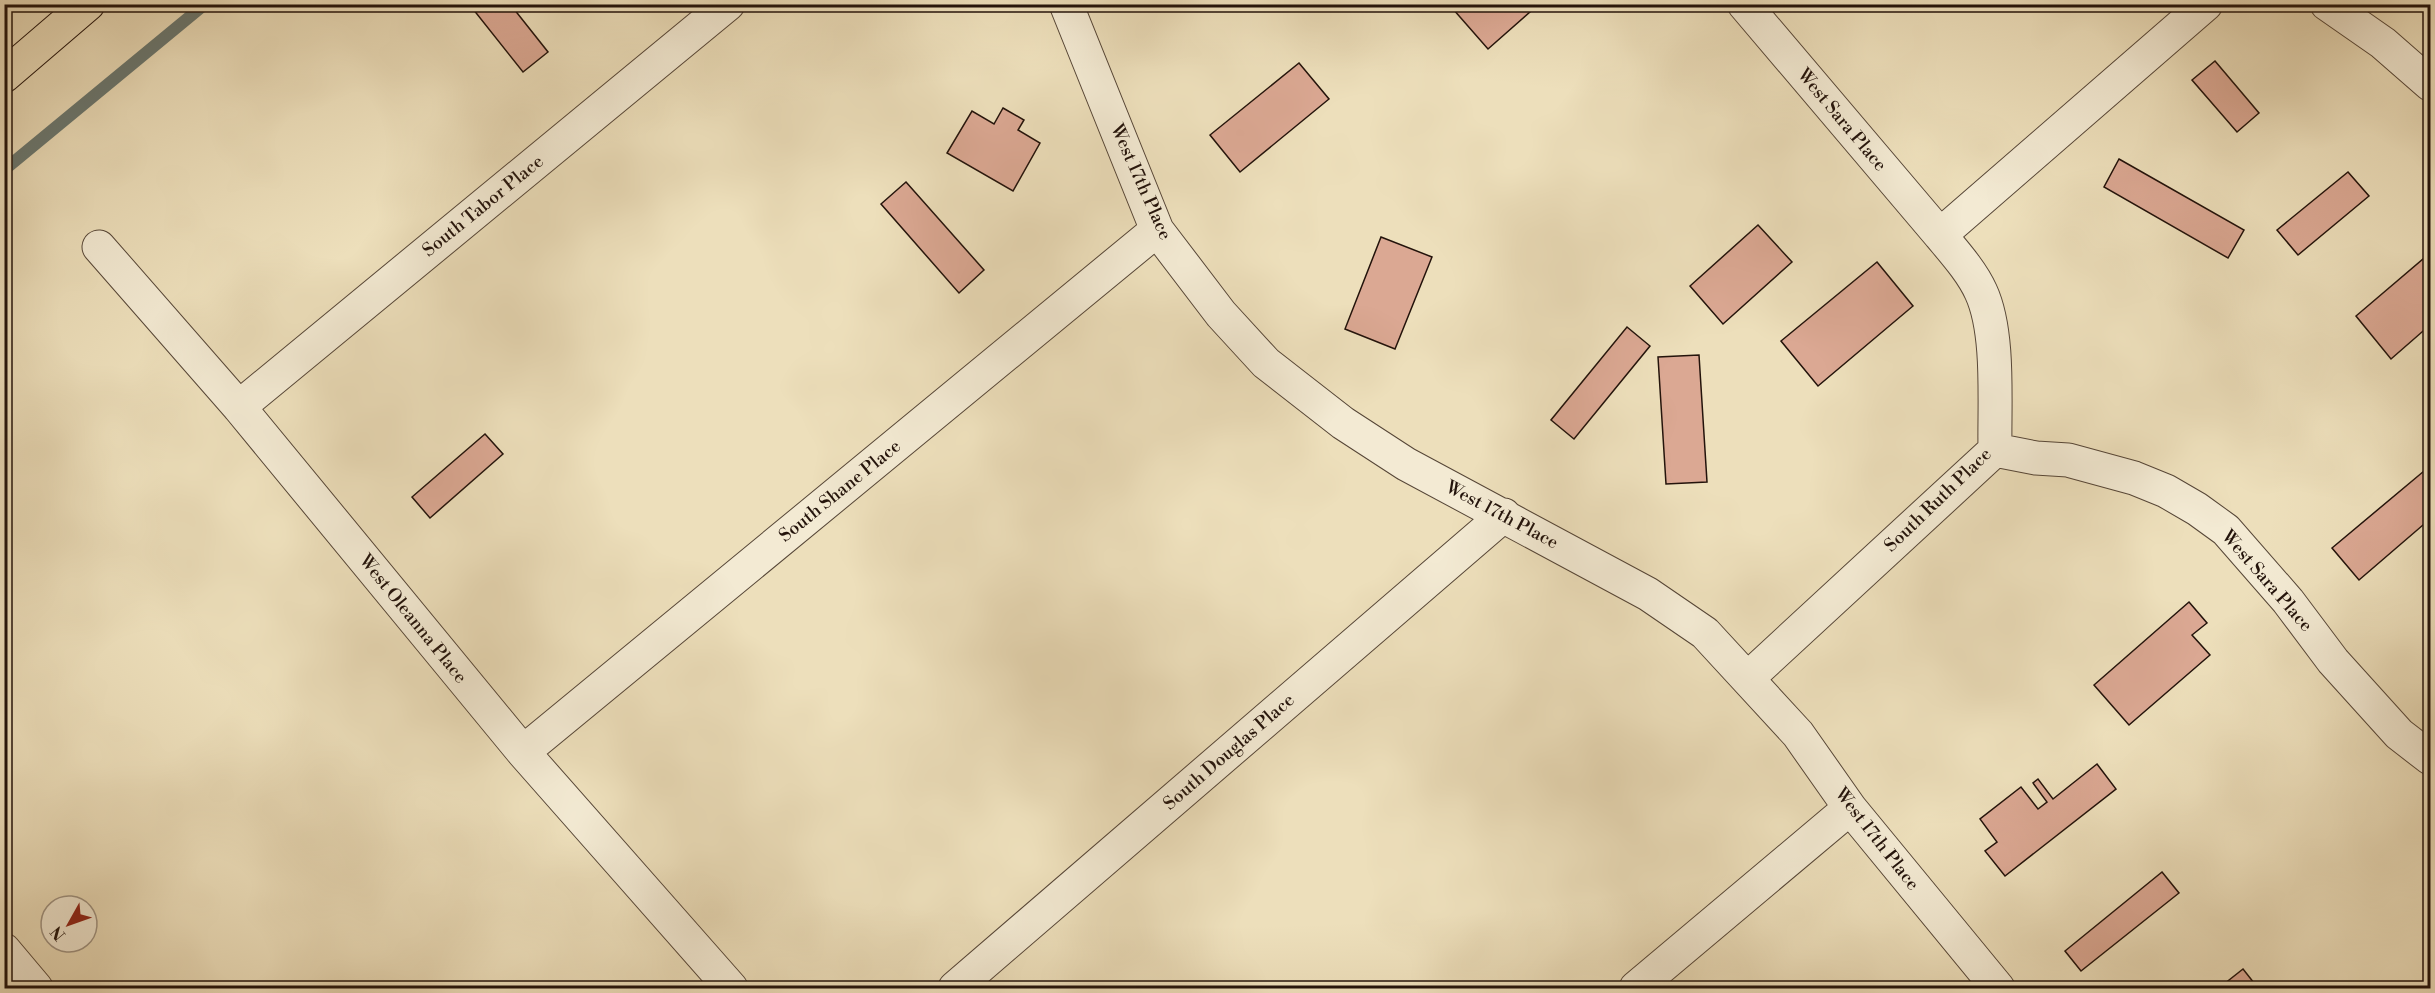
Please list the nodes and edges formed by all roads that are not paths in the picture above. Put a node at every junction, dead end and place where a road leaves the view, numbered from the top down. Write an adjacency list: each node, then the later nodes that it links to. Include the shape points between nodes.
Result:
1 (88, 4): 7 (highway)
2 (728, 4): 12 (street, South Tabor Place)
3 (1066, 4): 9 (street, West 17th Place)
4 (1743, 4): 10 (street, West Sara Place)
5 (2206, 4): 10 (street)
6 (2327, 4): 8 (street, via 2383,43)
7 (4, 76)
8 (2430, 84)
9 (1157, 230): 14 (street, West 17th Place, via 1221,314 1266,363 1343,423 1406,464); 16 (street, South Shane Place)
10 (1940, 235): 13 (street, South Ruth Place, via 1982,292 1994,367)
11 (99, 247): 12 (street, West Oleanna Place)
12 (239, 407): 16 (street, West Oleanna Place)
13 (1995, 450): 15 (street, South Ruth Place); 17 (street, West Sara Place, via 2068,460 2134,478 2197,508 2226,530 2288,600 2333,661 2399,734)
14 (1504, 515): 15 (street, West 17th Place, via 1648,594 1705,633); 22 (street, South Douglas Place)
15 (1748, 678): 18 (street, West 17th Place, via 1798,734)
16 (522, 752): 21 (street, West Oleanna Place)
17 (2430, 758)
18 (1850, 808): 23 (street); 24 (street, West 17th Place)
19 (4, 950): 20 (street)
20 (36, 988)
21 (731, 988)
22 (955, 988)
23 (1636, 988)
24 (1998, 988)

